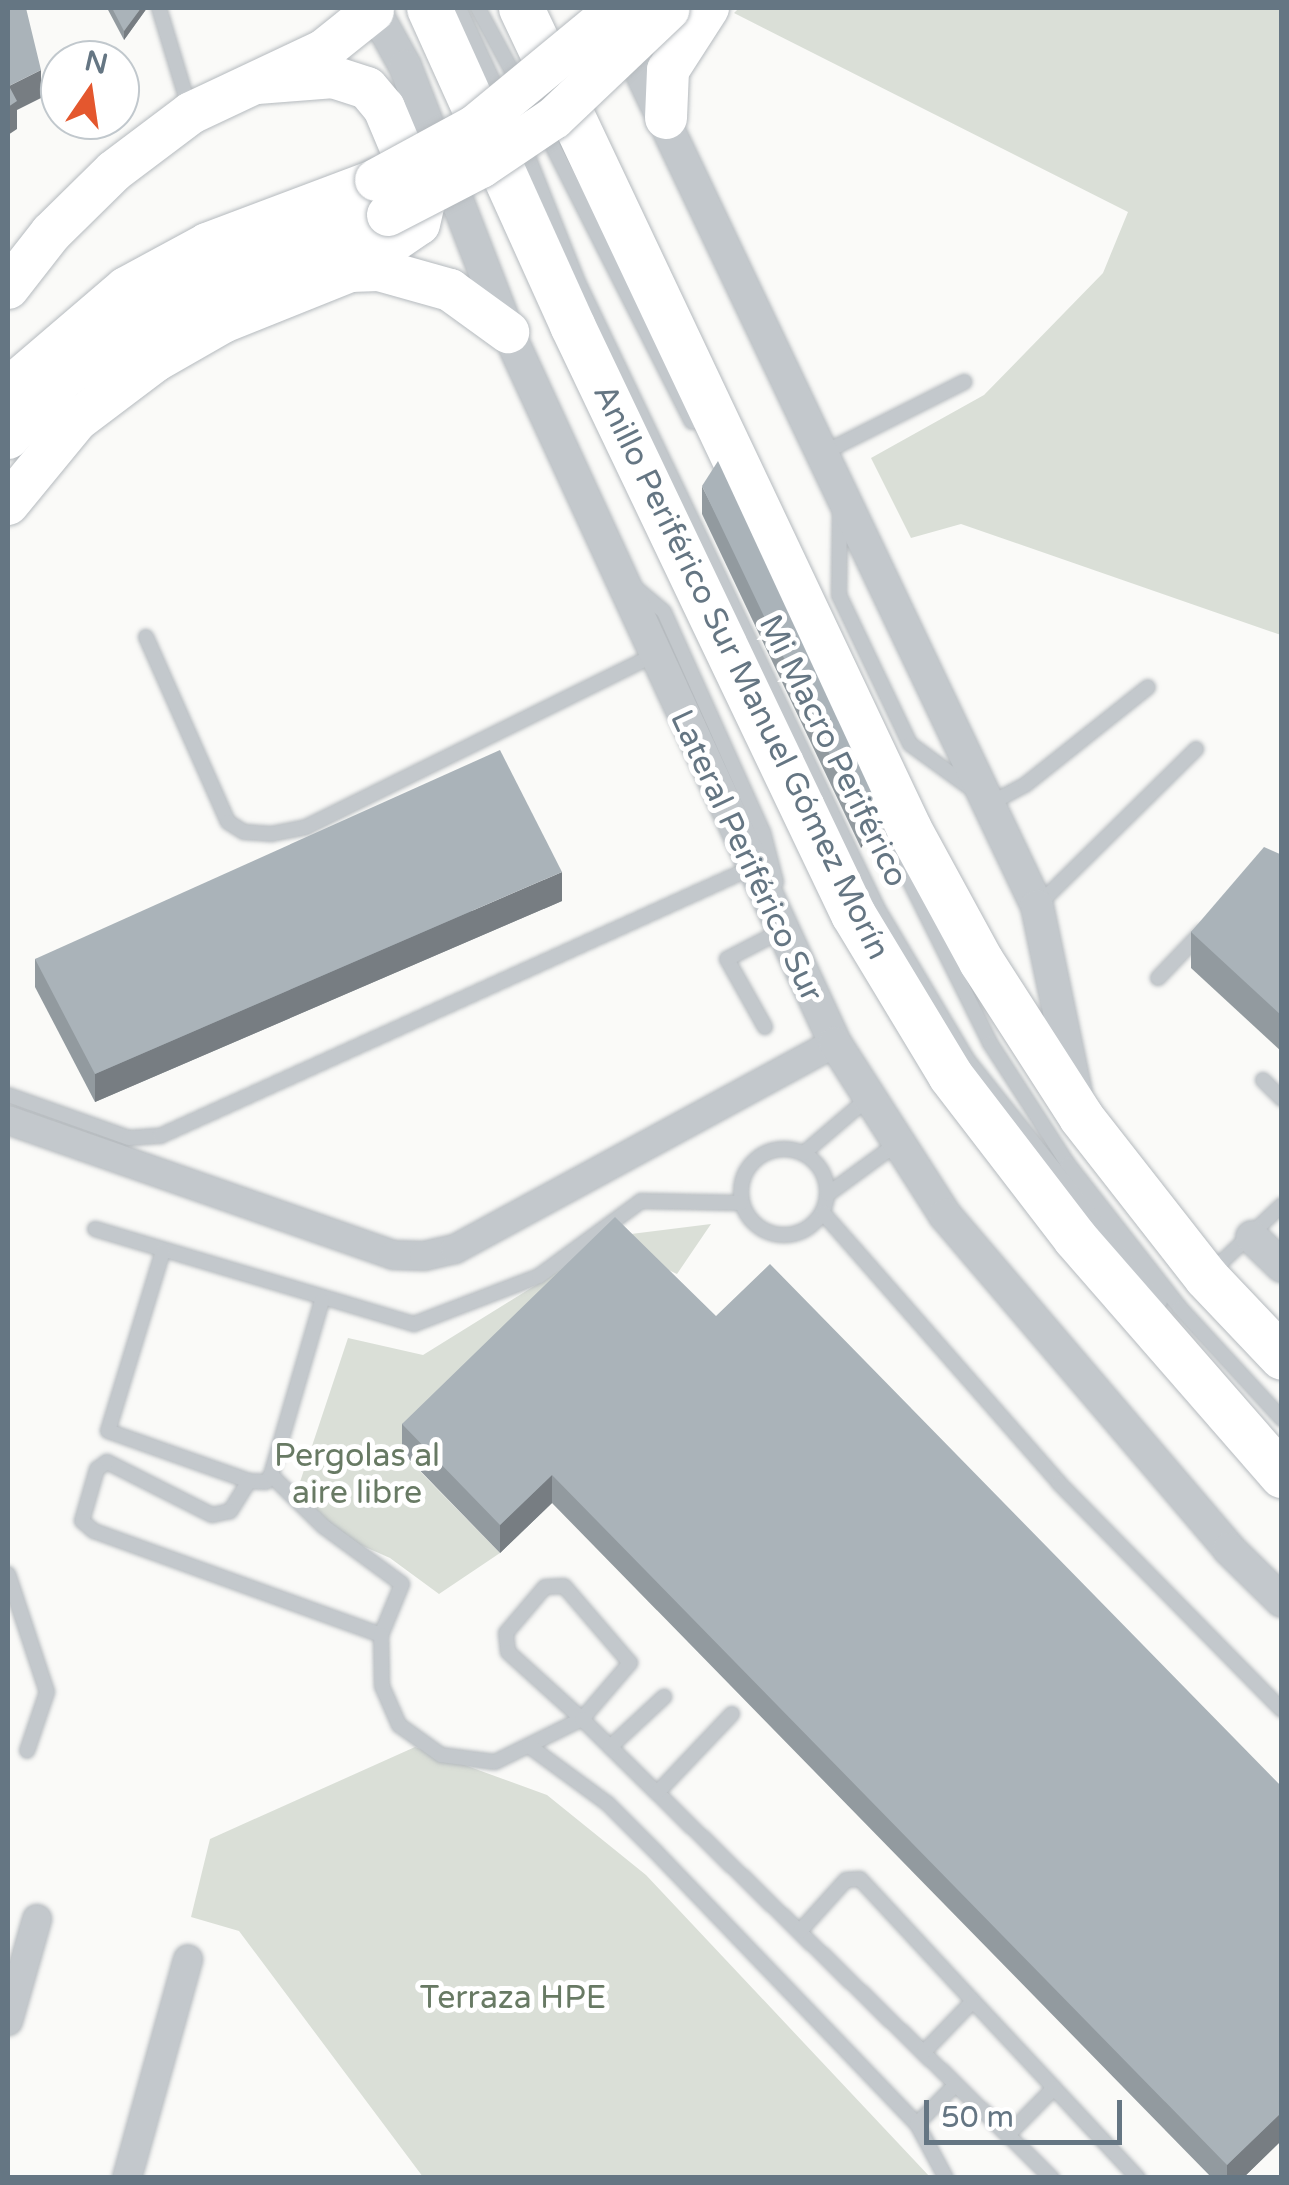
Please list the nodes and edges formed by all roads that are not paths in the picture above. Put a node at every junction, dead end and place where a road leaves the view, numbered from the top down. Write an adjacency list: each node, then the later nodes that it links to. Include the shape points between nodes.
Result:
1 (159, 8): 11 (lane)
2 (429, 8): 59 (highway, Anillo Periférico Sur Manuel Gómez Morín, via 853,914 950,1075 1074,1238)
3 (459, 8): 58 (lane, Mi Macro Periférico, via 544,190 577,280 878,909 967,1059 1169,1314)
4 (478, 8): 19 (lane)
5 (521, 8): 42 (highway, via 909,828 981,961)
6 (610, 8): 12 (street)
7 (618, 8): 13 (main road, bridge, via 540,79)
8 (682, 8): 12 (main road); 13 (main road, bridge, via 554,118 481,167)
9 (373, 9): 10 (main road, via 323,51); 16 (street, Lateral Periférico Sur, via 405,66)
10 (257, 83): 11 (main road); 14 (main road, via 349,79 384,108 424,203 407,238)
11 (191, 113): 15 (main road, via 114,171 51,233)
12 (666, 118): 21 (street)
13 (382, 197): 18 (main road, via 207,244 126,288); 20 (main road, via 140,323 61,380)
14 (350, 271): 16 (main road, via 379,270 450,290); 23 (main road, via 223,322 154,361 77,420)
15 (8, 288)
16 (508, 332): 24 (street, Lateral Periférico Sur)
17 (964, 382): 21 (lane)
18 (8, 390)
19 (696, 431)
20 (8, 438)
21 (825, 452): 22 (street)
22 (841, 485): 30 (street); 30 (lane, via 838,595 910,744)
23 (8, 504)
24 (614, 569): 26 (street, Lateral Periférico Sur); 34 (lane, via 664,612 763,832)
25 (146, 637): 26 (lane, via 228,822 244,832 271,834 306,826)
26 (652, 656): 31 (street, Lateral Periférico Sur)
27 (1148, 688): 30 (lane, via 1024,785)
28 (1196, 749): 32 (lane)
29 (862, 785): 57 (lane, Mi Macro Periférico, via 990,1043 1068,1164 1180,1308)
30 (991, 802): 32 (street)
31 (751, 868): 34 (street, Lateral Periférico Sur); 39 (lane, via 160,1136 129,1138)
32 (1037, 906): 42 (street)
33 (1213, 920): 35 (lane)
34 (788, 945): 36 (lane, via 726,959); 37 (street, Lateral Periférico Sur)
35 (1158, 978)
36 (765, 1027)
37 (835, 1043): 40 (street, Lateral Periférico Sur); 43 (street, via 455,1249 424,1256 393,1255)
38 (1263, 1080): 41 (lane)
39 (8, 1096)
40 (868, 1099): 44 (street, Lateral Periférico Sur); 45 (lane)
41 (1282, 1099)
42 (1081, 1118): 54 (highway)
43 (8, 1120)
44 (894, 1144): 46 (lane); 63 (street, Lateral Periférico Sur, via 996,1276 1229,1549)
45 (804, 1154): 46 (lane, via 822,1169); 47 (lane, via 783,1148 760,1155 741,1183)
46 (828, 1194): 49 (lane)
47 (742, 1203): 49 (lane, via 751,1221 779,1235 799,1233); 55 (lane, via 641,1201 539,1276 422,1322 394,1322)
48 (1282, 1205): 51 (lane)
49 (822, 1212): 66 (lane, via 1059,1483)
50 (95, 1229): 52 (lane)
51 (1252, 1236): 53 (street); 54 (lane)
52 (162, 1251): 55 (lane); 61 (lane, via 108,1430)
53 (1282, 1266)
54 (1206, 1277): 56 (highway)
55 (322, 1301): 60 (lane)
56 (1282, 1357)
57 (1282, 1419)
58 (1282, 1442)
59 (1282, 1475)
60 (271, 1476): 61 (lane); 64 (lane, via 324,1527 402,1584)
61 (249, 1481): 64 (lane, via 230,1512 212,1515 106,1462 97,1470 82,1520 94,1531)
62 (8, 1574): 71 (lane, via 47,1692)
63 (1282, 1601)
64 (381, 1635): 69 (lane, via 388,1706 418,1741 441,1755 480,1762)
65 (664, 1697): 70 (lane)
66 (1282, 1710)
67 (732, 1714): 72 (lane)
68 (582, 1719): 68 (lane, via 504,1644 554,1582 630,1660); 69 (lane); 70 (lane)
69 (529, 1746): 81 (lane, via 607,1803)
70 (610, 1747): 72 (lane)
71 (27, 1750)
72 (657, 1793): 74 (lane)
73 (37, 1919): 77 (street)
74 (800, 1931): 76 (lane, via 846,1880 860,1879); 78 (lane)
75 (188, 1960): 83 (street)
76 (973, 2001): 78 (lane); 80 (lane)
77 (8, 2021)
78 (924, 2052): 79 (lane)
79 (955, 2085): 81 (lane); 82 (lane)
80 (1054, 2088): 82 (lane); 86 (lane)
81 (917, 2124): 84 (lane)
82 (1008, 2136): 85 (lane)
83 (127, 2178)
84 (946, 2178)
85 (1052, 2178)
86 (1138, 2178)

